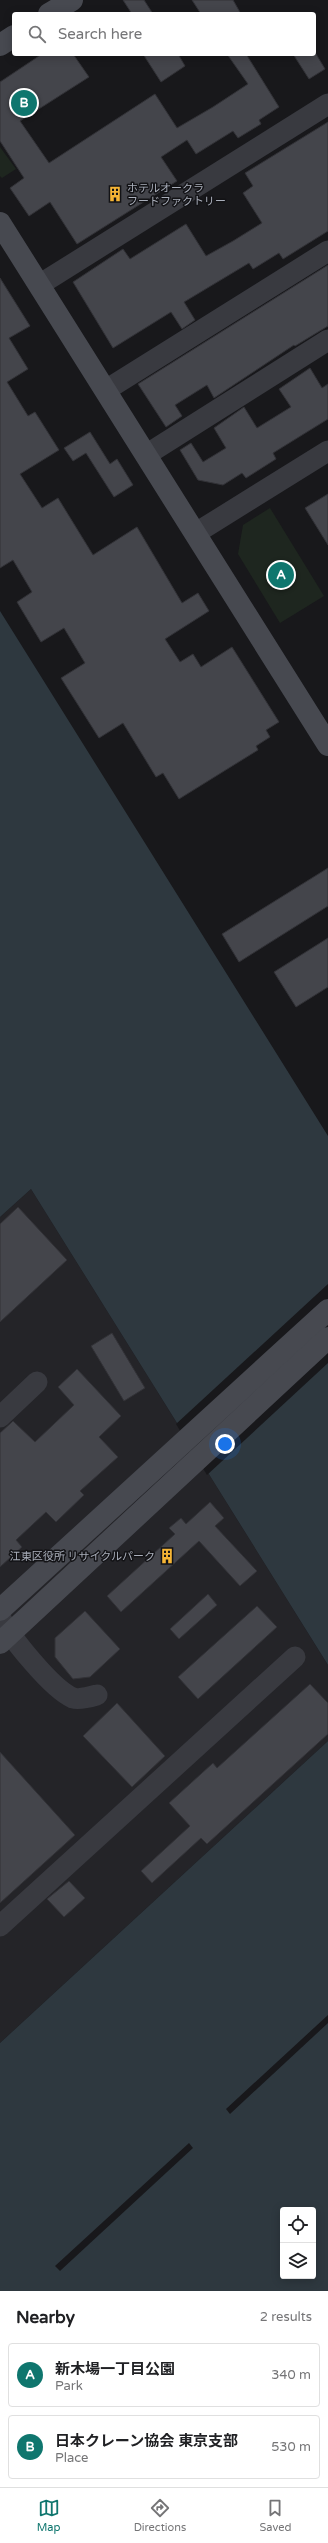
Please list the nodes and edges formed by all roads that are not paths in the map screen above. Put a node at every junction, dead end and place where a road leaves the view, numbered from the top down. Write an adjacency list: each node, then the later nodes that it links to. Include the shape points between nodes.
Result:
1 (72, 0): 2 (street)
2 (53, 12)
3 (12, 37): 4 (street)
4 (0, 45)
5 (328, 104): 8 (street)
6 (0, 223): 8 (street)
7 (328, 251): 10 (street)
8 (39, 285): 10 (street)
9 (328, 340): 12 (street)
10 (106, 390): 12 (street)
11 (328, 451): 13 (street)
12 (146, 455): 13 (street)
13 (196, 533): 14 (street)
14 (328, 745)
15 (328, 1310): 19 (street)
16 (328, 1338): 19 (street)
17 (37, 1382): 18 (street)
18 (0, 1417)
19 (133, 1503): 20 (street); 21 (street)
20 (0, 1610)
21 (3, 1632): 23 (street, via 59,1689 74,1698)
22 (295, 1657): 24 (street)
23 (97, 1695)
24 (0, 1926)

